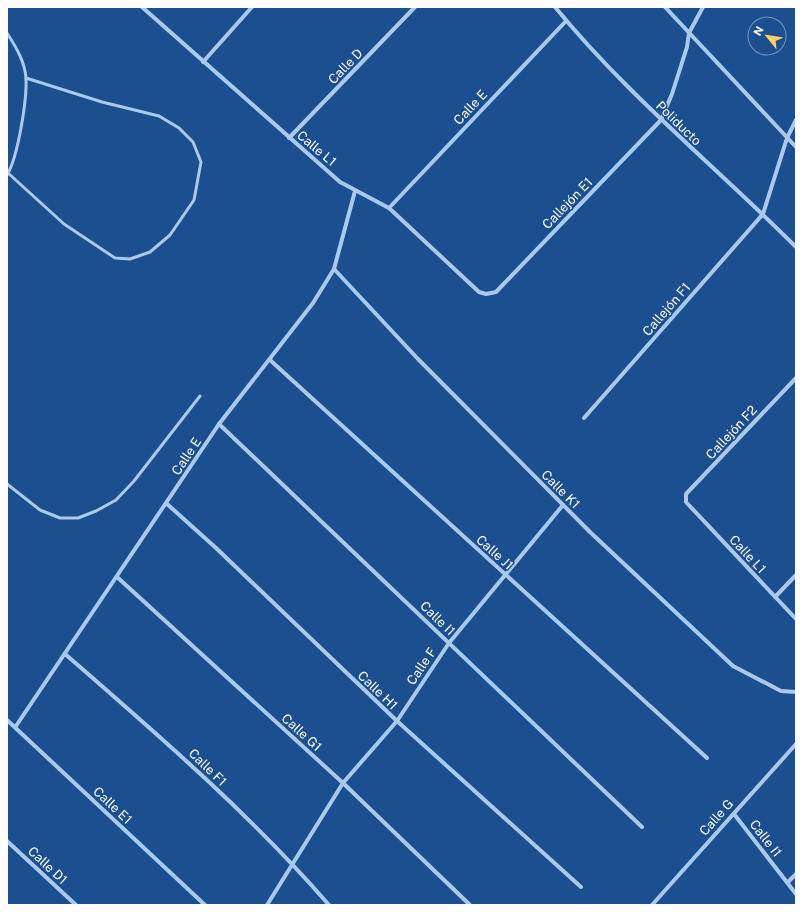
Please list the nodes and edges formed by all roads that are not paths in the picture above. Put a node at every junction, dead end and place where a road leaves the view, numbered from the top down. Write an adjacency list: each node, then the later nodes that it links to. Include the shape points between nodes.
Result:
1 (142, 7): 10 (street, Calle L1)
2 (252, 7): 10 (street)
3 (415, 7): 14 (street, Calle D)
4 (555, 7): 7 (street, Poliducto)
5 (665, 7): 9 (street)
6 (703, 7): 9 (street)
7 (566, 20): 12 (street, Poliducto); 19 (street, Calle E)
8 (7, 33): 11 (lane, via 19,52)
9 (689, 33): 12 (street, via 687,48); 15 (street)
10 (203, 62): 14 (street, Calle L1)
11 (26, 78): 17 (lane, via 19,140); 17 (lane, via 102,102 159,116 179,128 193,142 201,162 194,200 170,235 150,252 130,258 115,258 64,224)
12 (661, 120): 20 (street, Poliducto); 23 (street, Callejón E1, via 496,292)
13 (796, 120): 15 (street)
14 (289, 138): 18 (street, Calle L1, via 340,182)
15 (787, 138): 16 (street); 20 (street)
16 (796, 147)
17 (8, 174)
18 (355, 191): 19 (street, Calle L1); 22 (street, Calle E)
19 (389, 208): 23 (street, Calle L1, via 479,292)
20 (763, 214): 21 (street, Poliducto); 27 (street, Callejón F1)
21 (796, 247)
22 (334, 269): 24 (street, Calle E, via 313,303); 32 (street, Calle K1, via 418,359)
23 (486, 294)
24 (270, 360): 28 (street, Calle E); 33 (street, Calle J1)
25 (796, 378): 30 (street, Callejón F2, via 686,494)
26 (200, 396): 29 (lane, via 134,481 116,500 96,511 78,518 60,518 40,510)
27 (584, 418)
28 (219, 424): 31 (street, Calle E); 38 (street, Calle I1)
29 (7, 484)
30 (686, 502): 36 (street, Calle L1)
31 (166, 503): 35 (street, Calle E); 42 (street, Calle H1)
32 (563, 505): 33 (street, Calle F); 40 (street, Calle K1, via 732,666 780,691)
33 (505, 574): 38 (street, Calle F); 45 (street, Calle J1)
34 (796, 575): 36 (street)
35 (117, 577): 39 (street, Calle E); 46 (street, Calle G1)
36 (775, 597): 37 (street, Calle L1)
37 (796, 619)
38 (449, 642): 42 (street, Calle F); 48 (street, Calle I1)
39 (64, 654): 43 (street, Calle E); 50 (street, Calle F1, via 183,757)
40 (796, 692)
41 (7, 720): 43 (street, Calle E1)
42 (397, 721): 46 (street, Calle F); 53 (street, Calle H1)
43 (16, 726): 56 (street, Calle E1)
44 (796, 744): 47 (street, Calle G)
45 (707, 758)
46 (343, 783): 50 (street, Calle F); 59 (street, Calle G1)
47 (734, 814): 52 (street, Calle I1); 60 (street, Calle G)
48 (642, 828)
49 (7, 841): 55 (street, Calle D1)
50 (293, 863): 57 (street, Calle F); 58 (street, Calle F1)
51 (796, 874): 52 (street)
52 (788, 882): 54 (street, Calle I1)
53 (581, 887)
54 (796, 894)
55 (76, 905)
56 (205, 905)
57 (267, 905)
58 (329, 905)
59 (470, 905)
60 (652, 905)

